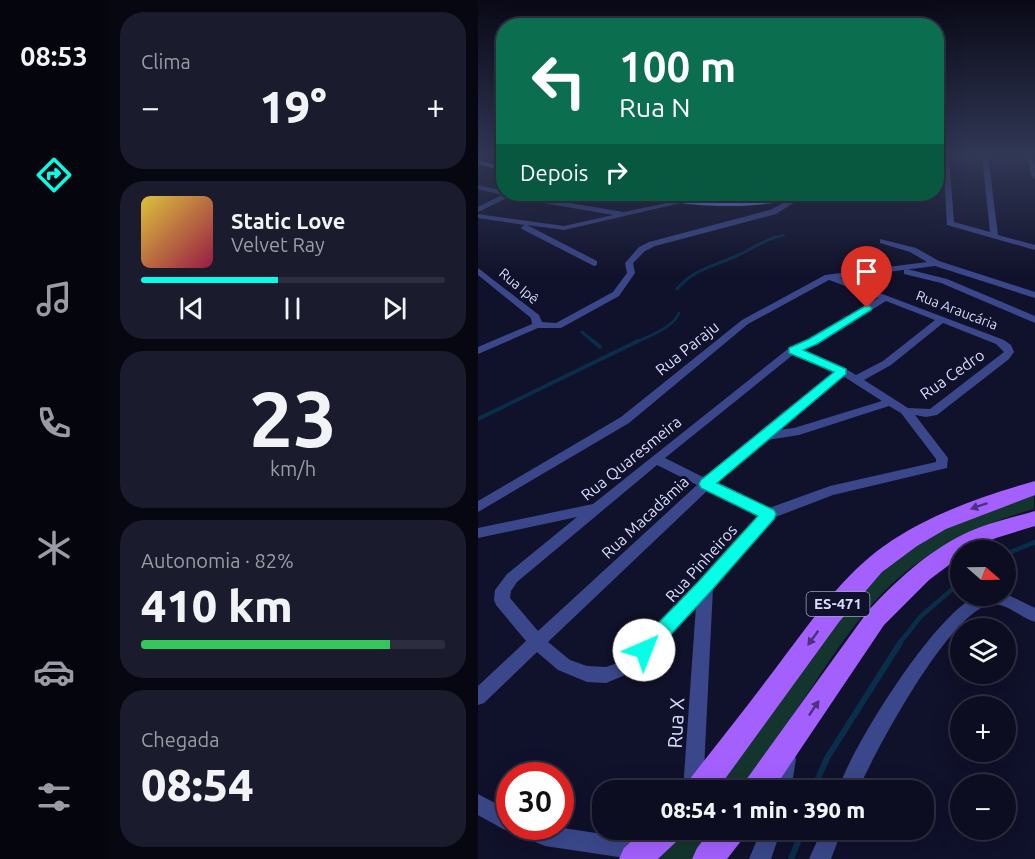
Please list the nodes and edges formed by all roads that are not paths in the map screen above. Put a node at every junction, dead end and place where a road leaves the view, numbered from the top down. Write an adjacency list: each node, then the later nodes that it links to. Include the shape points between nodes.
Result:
1 (948, 196): 14 (street, via 950,223)
2 (990, 196): 14 (street)
3 (496, 199): 9 (street)
4 (550, 201): 10 (street)
5 (686, 201): 10 (street)
6 (708, 201): 7 (street)
7 (765, 201)
8 (791, 201): 27 (street, via 773,212 652,244 629,263 631,273 616,294 559,326)
9 (478, 210)
10 (625, 215): 13 (street)
11 (478, 216): 12 (street)
12 (511, 220): 13 (street); 16 (street)
13 (574, 227): 16 (street)
14 (994, 235): 17 (street)
15 (883, 241): 19 (street, via 913,250)
16 (553, 242): 18 (street)
17 (1034, 248)
18 (594, 263)
19 (936, 263): 20 (street, Rua Paraju); 23 (street)
20 (879, 269): 22 (street, Rua Paraju); 26 (street, via 936,278)
21 (478, 272): 27 (street, Rua Ipê, via 536,317)
22 (828, 277): 24 (street, Rua Araucária); 39 (street, Rua Paraju, via 745,322 625,420)
23 (1034, 295): 26 (street, via 1030,306)
24 (885, 297): 25 (street, Rua Araucária); 29 (street, Rua Quaresmeira, via 813,342)
25 (942, 319): 28 (street, Rua Araucária); 32 (street, via 887,363)
26 (1033, 320)
27 (537, 325): 30 (street)
28 (1007, 347): 34 (street, Rua Cedro, via 1005,357 933,412)
29 (793, 350): 31 (street); 36 (street, Rua Quaresmeira)
30 (478, 351)
31 (842, 371): 32 (street); 35 (street, Rua Macadâmia)
32 (857, 379): 33 (street)
33 (891, 402): 34 (street); 35 (street, via 795,432)
34 (906, 411): 41 (street, Rua Pinheiros, via 942,458 938,467 830,491)
35 (763, 437): 37 (street, Rua Macadâmia)
36 (656, 459): 37 (street); 40 (street, Rua Quaresmeira)
37 (706, 484): 41 (street); 46 (street, Rua Macadâmia)
38 (1034, 488): 50 (main road, ES-471, one-way to 50, via 973,507 929,529 907,541 866,574 836,606)
39 (478, 507)
40 (596, 508): 43 (street); 46 (street, Rua Quaresmeira, via 512,578 504,590 502,600)
41 (768, 514): 44 (street, Rua Pinheiros)
42 (1034, 518): 48 (main road, ES-471, one-way to 42, via 876,618 895,597 949,552 973,539)
43 (478, 533)
44 (705, 586): 46 (street, Rua Pinheiros, via 629,666 606,675 588,674 564,665); 49 (street, Rua X)
45 (1034, 615): 53 (street, via 996,598 983,600 960,614 911,676)
46 (537, 642): 47 (street, Rua Macadâmia)
47 (478, 697)
48 (789, 744): 51 (main road, ES-471); 52 (street)
49 (694, 780)
50 (706, 780)
51 (764, 780)
52 (783, 780)
53 (854, 780)
54 (478, 804): 55 (street)
55 (496, 814)
56 (565, 840): 61 (street)
57 (655, 840): 61 (main road)
58 (723, 840): 62 (main road)
59 (767, 840): 63 (street)
60 (828, 840): 64 (street)
61 (639, 855)
62 (709, 859)
63 (760, 859)
64 (820, 859)

